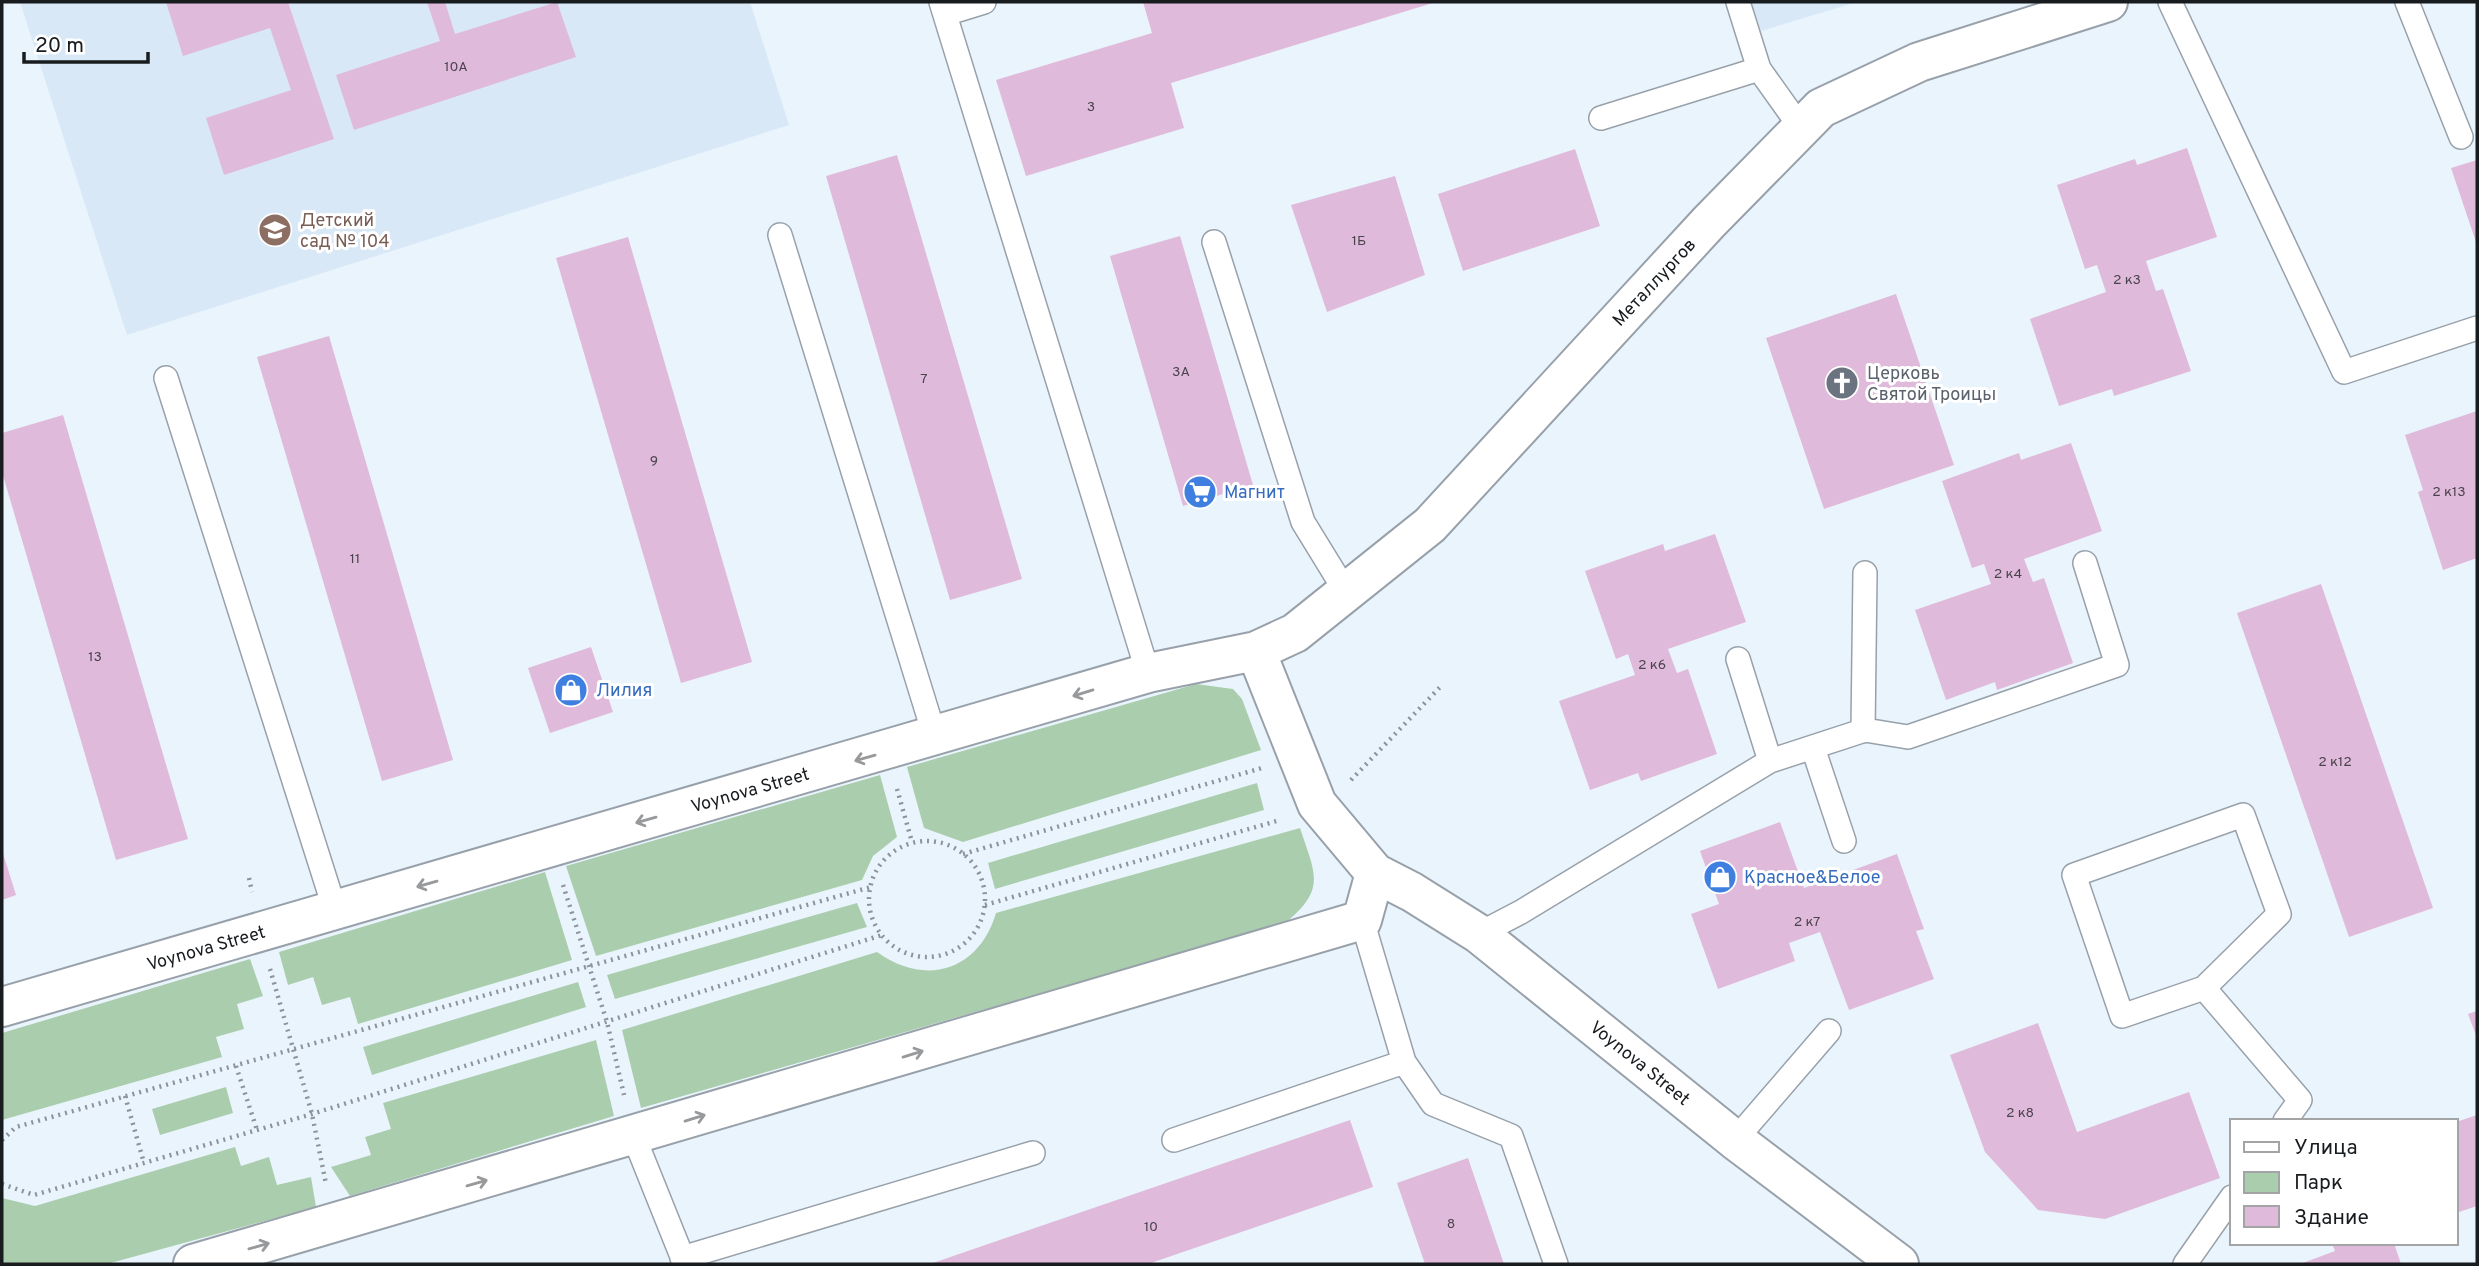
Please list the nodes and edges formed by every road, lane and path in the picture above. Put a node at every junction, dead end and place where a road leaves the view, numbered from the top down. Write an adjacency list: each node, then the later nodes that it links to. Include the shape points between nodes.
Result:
1 (984, 2): 6 (lane)
2 (1738, 2): 7 (lane)
3 (2108, 2): 9 (street, Металлургов, via 1919,62 1821,108)
4 (2170, 2): 13 (lane, via 2344,372)
5 (2407, 2): 10 (lane)
6 (943, 8): 20 (lane)
7 (1759, 69): 8 (lane); 9 (lane)
8 (1601, 118)
9 (1801, 128): 17 (street, Металлургов, via 1430,525)
10 (2461, 137)
11 (780, 235): 23 (lane)
12 (1214, 242): 17 (lane, via 1303,522)
13 (2477, 328)
14 (166, 378): 37 (lane)
15 (2085, 563): 22 (lane, via 2117,665 1908,737)
16 (1865, 573): 22 (lane)
17 (1346, 592): 18 (street, Металлургов, via 1295,633)
18 (1256, 651): 20 (street, Voynova Street); 28 (street, Voynova Street)
19 (1738, 659): 26 (lane)
20 (1148, 673): 23 (street, Voynova Street, one-way to 23)
21 (1443, 684): 28 (path, via 1357,776)
22 (1863, 731): 24 (lane)
23 (935, 737): 25 (street, Voynova Street)
24 (1813, 748): 26 (lane); 29 (lane)
25 (887, 751): 30 (path); 31 (street, Voynova Street, one-way to 31)
26 (1770, 761): 40 (lane)
27 (1267, 767): 32 (path)
28 (1317, 804): 33 (street, Voynova Street); 36 (path, via 1287,819)
29 (1844, 841)
30 (912, 842): 32 (path, via 946,844); 35 (path, via 877,868)
31 (552, 848): 37 (street, Voynova Street, one-way to 37); 42 (path)
32 (963, 854): 36 (path, via 980,877)
33 (1375, 873): 38 (street); 40 (street, Voynova Street)
34 (249, 878): 39 (path)
35 (870, 887): 41 (path, via 873,921); 42 (path)
36 (985, 905): 41 (path, via 980,924 953,951 914,956)
37 (335, 910): 39 (street, Voynova Street)
38 (1362, 920): 48 (lane); 54 (street, one-way to 38)
39 (259, 932): 44 (street, Voynova Street); 47 (path)
40 (1479, 934): 57 (street, Voynova Street)
41 (882, 935): 45 (path)
42 (589, 966): 45 (path); 47 (path)
43 (2204, 988): 43 (lane, via 2279,914 2243,815 2074,875 2122,1016); 52 (lane, via 2300,1100)
44 (2, 1007)
45 (607, 1022): 51 (path); 54 (path)
46 (1829, 1031): 57 (lane)
47 (293, 1051): 49 (path); 51 (path)
48 (1404, 1062): 56 (lane); 65 (lane, via 1433,1104 1510,1136)
49 (236, 1066): 50 (path); 53 (path)
50 (125, 1096): 55 (path, via 16,1127); 59 (path)
51 (312, 1114): 53 (path); 62 (path)
52 (2287, 1119)
53 (257, 1130): 59 (path)
54 (634, 1137): 62 (street, one-way to 54); 63 (lane)
55 (2, 1140)
56 (1174, 1140)
57 (1735, 1140): 66 (street, Voynova Street)
58 (1033, 1153): 63 (lane)
59 (144, 1163): 60 (path, via 34,1195)
60 (2, 1184)
61 (2230, 1200): 67 (lane)
62 (335, 1224): 64 (street, one-way to 62)
63 (683, 1261)
64 (193, 1264)
65 (1556, 1264)
66 (1899, 1264)
67 (2185, 1264)

